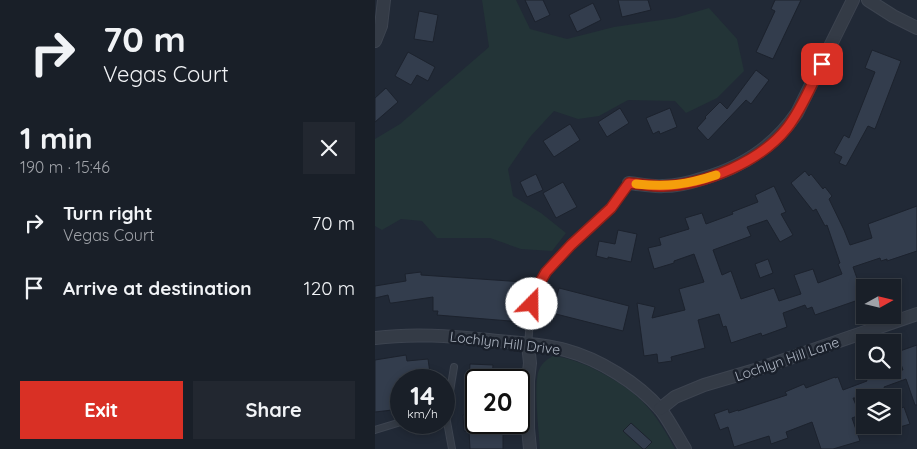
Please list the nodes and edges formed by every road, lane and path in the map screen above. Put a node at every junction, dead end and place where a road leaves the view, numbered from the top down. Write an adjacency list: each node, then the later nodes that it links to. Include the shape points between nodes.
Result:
1 (384, 0): 5 (street, via 381,26)
2 (853, 0): 6 (street, via 797,113 776,140 744,163 684,184)
3 (868, 0): 4 (street)
4 (917, 28)
5 (375, 41)
6 (629, 183): 9 (lane, via 611,208 546,272 532,304)
7 (917, 314): 10 (street, Lochlyn Hill Lane, via 704,385 675,397)
8 (375, 338): 9 (street, Lochlyn Hill Drive, via 425,335)
9 (528, 344): 10 (street, Lochlyn Hill Drive, via 564,350 599,364 631,383); 15 (street)
10 (660, 409): 16 (street, Lochlyn Hill Drive)
11 (390, 425): 12 (lane)
12 (375, 430)
13 (449, 434): 14 (lane)
14 (452, 449)
15 (530, 449)
16 (685, 449)

